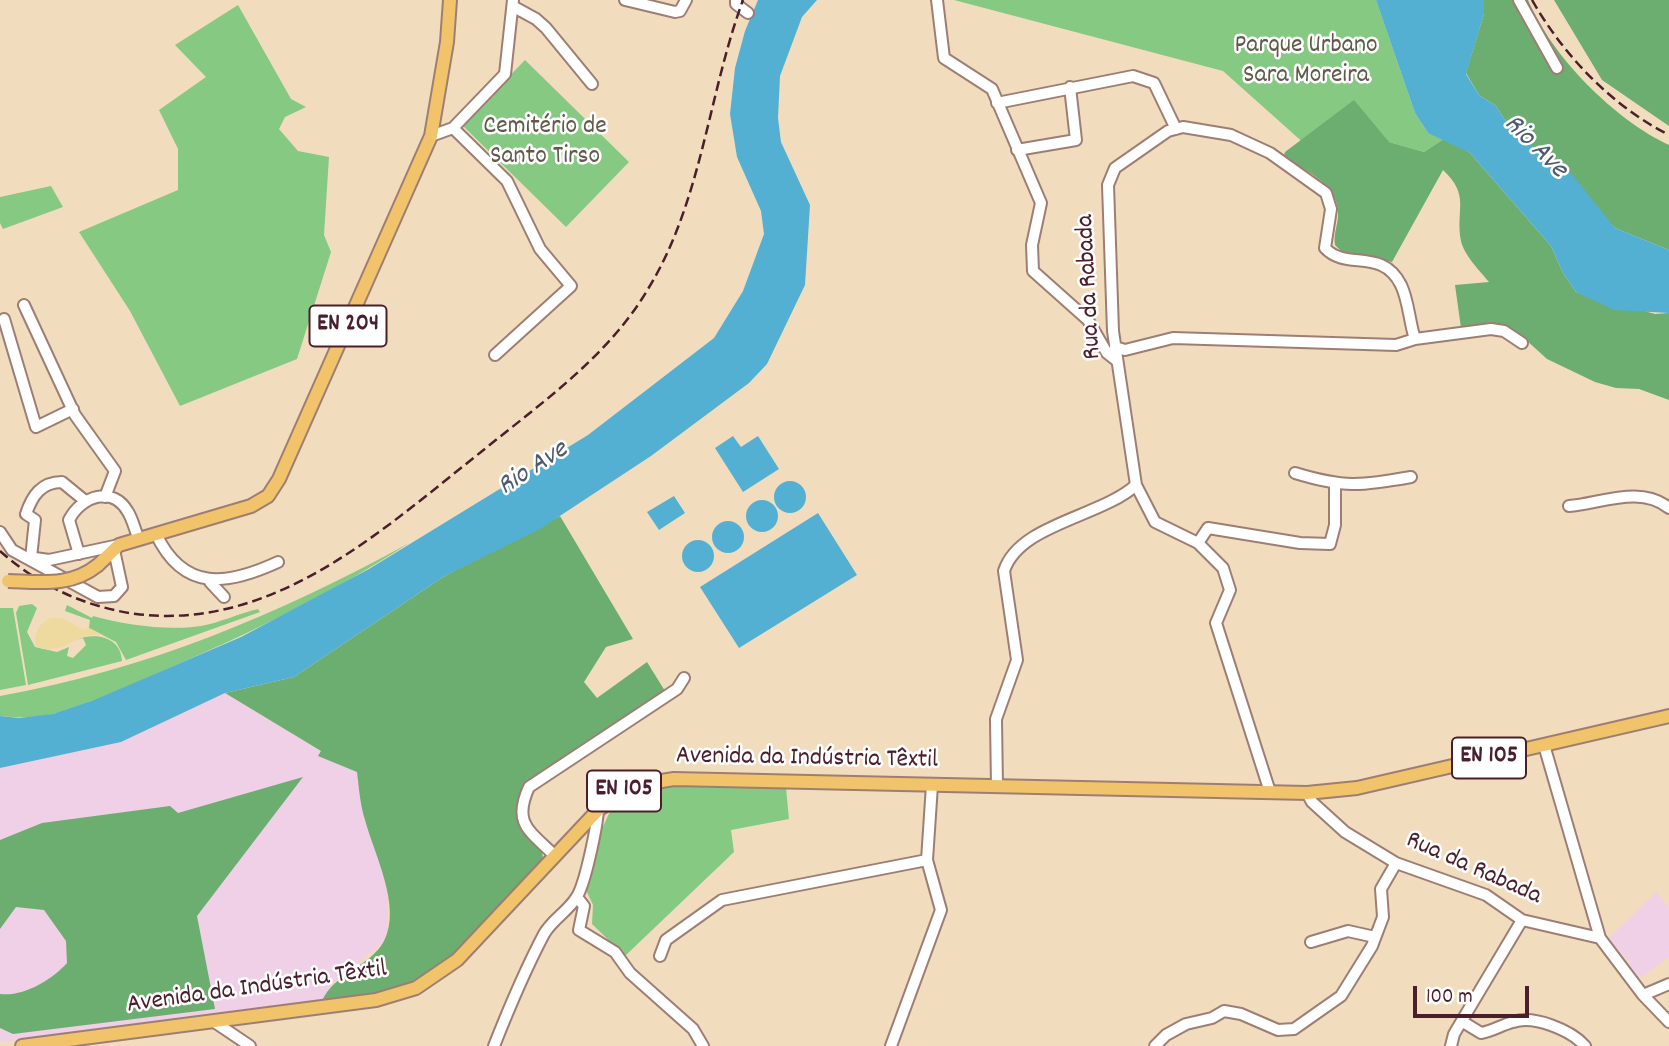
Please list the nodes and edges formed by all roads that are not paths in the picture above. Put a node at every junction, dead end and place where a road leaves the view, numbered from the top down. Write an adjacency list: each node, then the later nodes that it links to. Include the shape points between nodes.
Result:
1 (450, 0): 15 (main road, EN 204)
2 (625, 0): 3 (street, via 675,12)
3 (686, 0)
4 (736, 0): 8 (street)
5 (937, 0): 12 (street, via 944,58 992,89)
6 (1518, 0): 9 (street)
7 (513, 4): 10 (street, via 546,28); 13 (street, via 505,75)
8 (748, 13)
9 (1557, 68)
10 (592, 84)
11 (1070, 87): 12 (street); 14 (street, via 1133,76 1154,83); 16 (street, via 1076,140)
12 (997, 103): 16 (street)
13 (453, 128): 15 (street); 22 (street, via 507,181 540,249 571,286)
14 (1176, 129): 19 (street, via 1209,130 1251,143 1326,193 1331,209 1325,248 1332,256 1383,264 1393,272 1406,299); 21 (street, Rua da Rabada, via 1115,168 1108,186)
15 (431, 136): 34 (main road, EN 204, via 268,496 251,506)
16 (1017, 150): 23 (street, via 1041,203 1032,245 1033,271 1088,320)
17 (24, 305): 24 (street)
18 (4, 319): 24 (street, via 36,427)
19 (1415, 339): 20 (street, via 1492,330 1504,331); 21 (street, via 1396,345 1173,338 1125,350)
20 (1521, 343)
21 (1115, 347): 23 (street, Rua da Rabada)
22 (495, 355)
23 (1116, 360): 27 (street, Rua da Rabada)
24 (73, 409): 29 (street, via 115,471)
25 (1295, 473): 28 (street)
26 (1411, 477): 28 (street, via 1372,485)
27 (1136, 485): 36 (street, Rua da Rabada, via 1155,522); 52 (street, via 1120,498 1026,541 1008,559 1004,571 1017,660 996,719)
28 (1335, 485): 36 (street, via 1330,544 1208,528)
29 (105, 497): 30 (street); 35 (street, via 128,510)
30 (84, 500): 38 (street, via 69,520); 40 (street, via 62,482 33,495 26,514 35,520)
31 (1569, 506): 32 (street, via 1634,495)
32 (1669, 508)
33 (0, 532): 39 (street)
34 (156, 534): 35 (main road, EN 204); 46 (street, via 176,562)
35 (139, 540): 37 (main road, EN 204)
36 (1198, 543): 53 (street, Rua da Rabada, via 1223,568 1227,579 1230,590 1216,623)
37 (117, 547): 38 (street); 43 (main road, EN 204); 44 (street)
38 (85, 552): 42 (street); 43 (street, via 98,558)
39 (19, 554): 40 (street); 42 (street)
40 (31, 558): 42 (street)
41 (278, 562): 46 (street)
42 (45, 565): 44 (street, via 98,597 114,596 122,587)
43 (98, 565): 44 (street); 45 (main road, EN 204, bridge, via 85,576 61,583)
44 (120, 570)
45 (3, 579)
46 (210, 582): 47 (street)
47 (223, 597)
48 (684, 678): 56 (street, via 677,689 528,787 521,805 522,823)
49 (1669, 716): 50 (main road, Avenida da Indústria Têxtil / EN 105)
50 (1544, 745): 54 (main road, Avenida da Indústria Têxtil / EN 105, via 1357,788); 62 (street)
51 (932, 785): 52 (main road, Avenida da Indústria Têxtil / EN 105); 55 (main road, Avenida da Indústria Têxtil / EN 105, via 674,779 623,792); 57 (street)
52 (997, 787): 53 (main road, Avenida da Indústria Têxtil / EN 105)
53 (1270, 792): 54 (main road, Avenida da Indústria Têxtil / EN 105)
54 (1307, 793): 58 (street, Rua da Rabada, via 1345,832)
55 (598, 810): 56 (main road, Avenida da Indústria Têxtil / EN 105); 59 (street)
56 (555, 856): 67 (main road, Avenida da Indústria Têxtil / EN 105, via 457,960 416,988 376,1000)
57 (927, 860): 64 (street, via 722,900 666,940); 74 (street, via 941,910)
58 (1396, 863): 60 (street, Rua da Rabada, via 1486,895); 61 (street, via 1381,888 1383,917)
59 (578, 897): 72 (street, via 546,930); 73 (street, via 584,906 579,930 615,952 630,973 693,1029)
60 (1522, 920): 62 (street, Rua da Rabada); 68 (street)
61 (1375, 937): 63 (street, via 1348,931); 75 (street, via 1341,996 1294,1029 1278,1030 1224,1011 1186,1024)
62 (1600, 938): 66 (street)
63 (1311, 942)
64 (660, 956)
65 (1669, 984): 66 (street)
66 (1643, 995): 69 (street)
67 (213, 1021): 70 (main road, Avenida da Indústria Têxtil / EN 105); 71 (street)
68 (1463, 1022): 76 (street); 77 (street, via 1481,1033 1532,1020 1578,1038)
69 (1669, 1022)
70 (22, 1046)
71 (250, 1046)
72 (494, 1046)
73 (703, 1046)
74 (891, 1046)
75 (1155, 1046)
76 (1451, 1046)
77 (1585, 1046)

